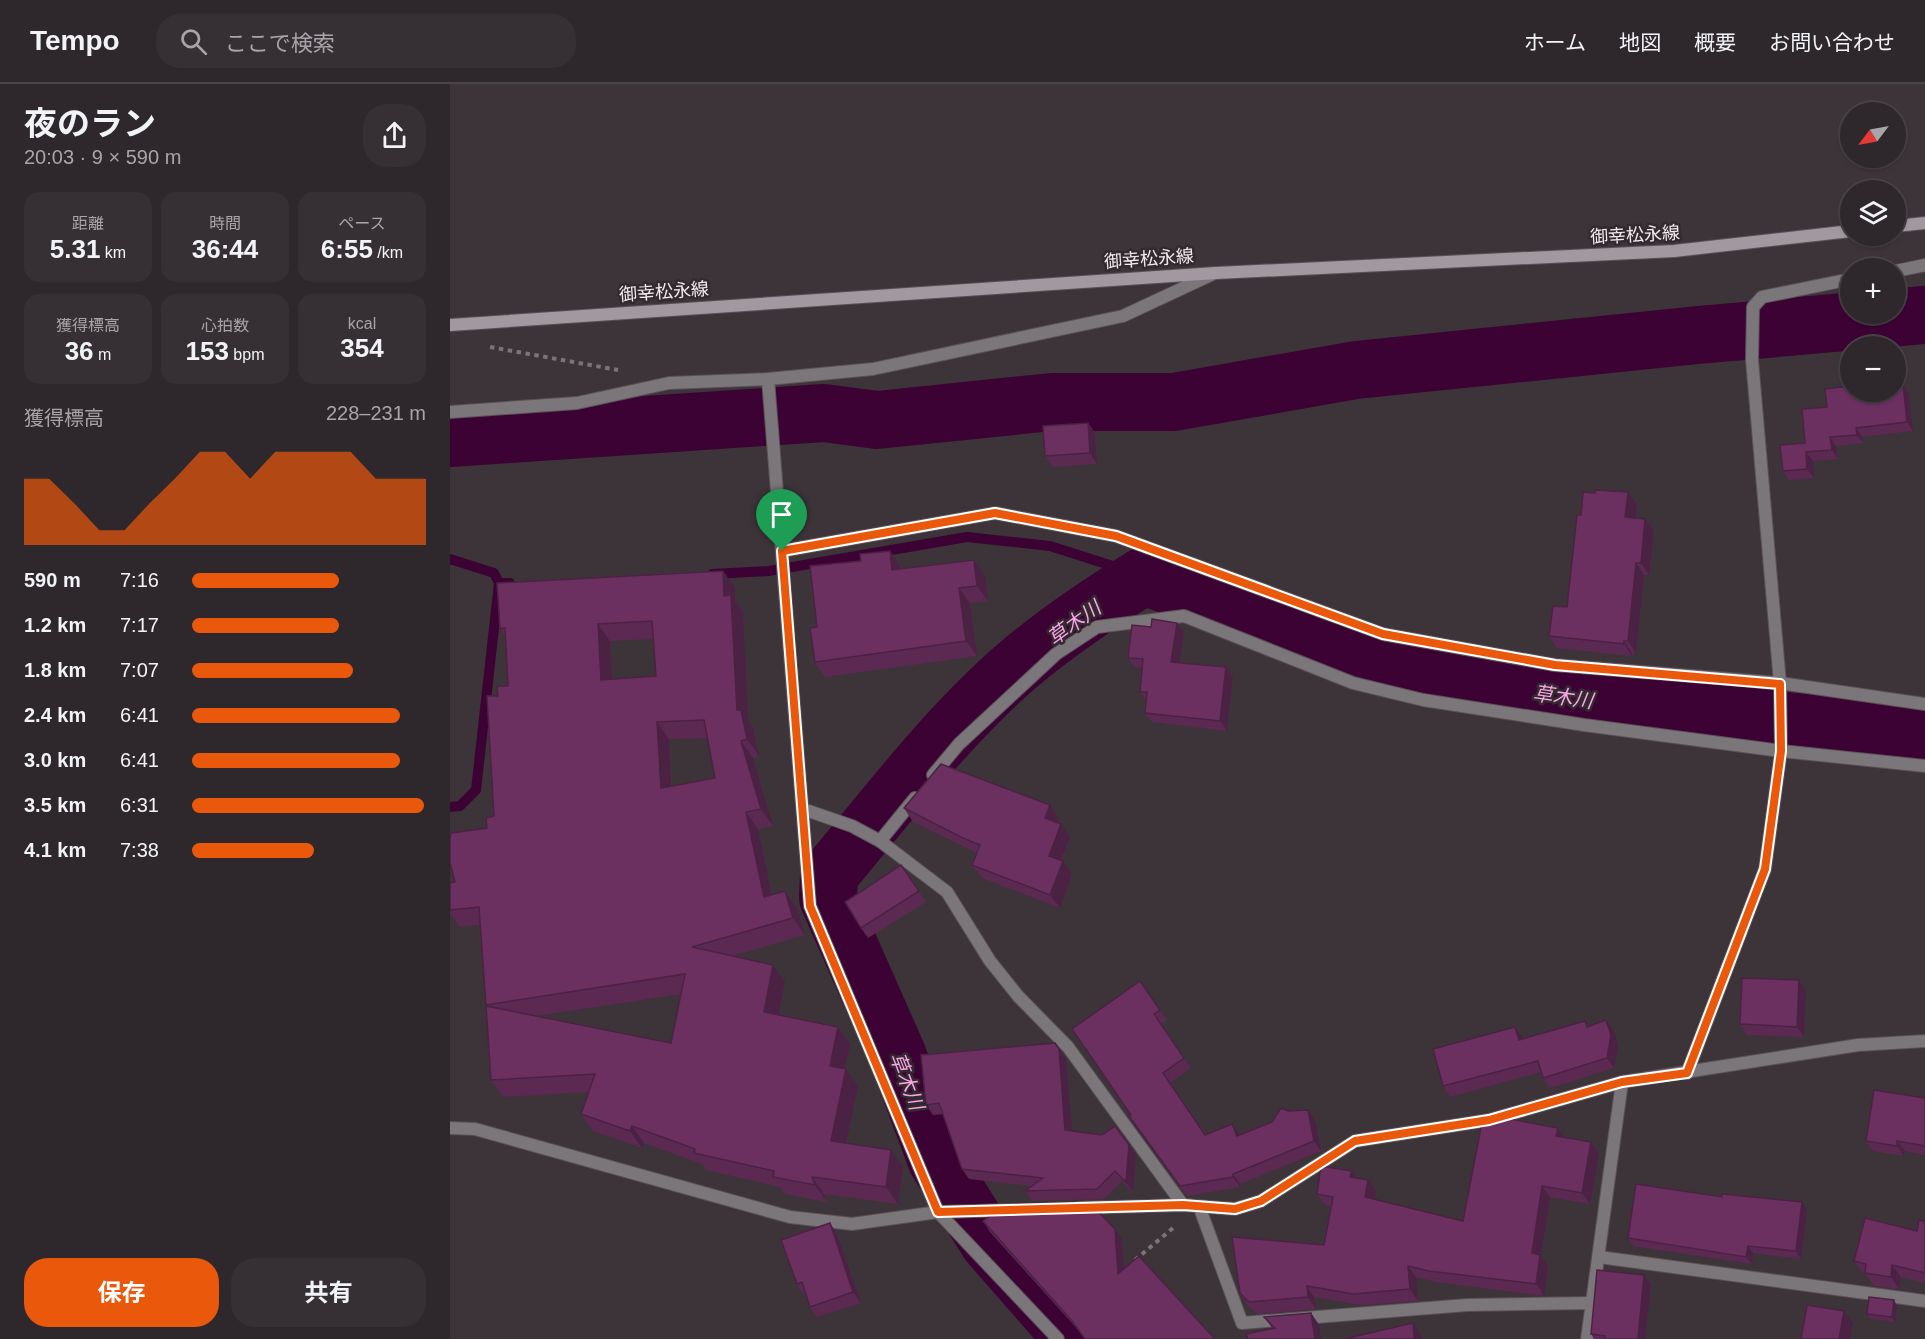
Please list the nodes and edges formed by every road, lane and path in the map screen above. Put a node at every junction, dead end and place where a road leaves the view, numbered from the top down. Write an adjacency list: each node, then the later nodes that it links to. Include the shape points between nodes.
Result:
1 (1925, 223): 2 (main road)
2 (1906, 225)
3 (1840, 232): 6 (main road, 御幸松永線, via 1674,251)
4 (1925, 265): 5 (street)
5 (1906, 269)
6 (1216, 273): 8 (main road, 御幸松永線); 11 (street, via 1123,316 873,369)
7 (1840, 281): 14 (street, via 1762,297 1753,308 1752,360)
8 (450, 325)
9 (482, 346): 10 (path)
10 (628, 372)
11 (768, 380): 12 (street, via 669,383 576,404); 13 (street)
12 (450, 412)
13 (782, 558): 14 (street, via 995,513 1116,536 1383,634 1555,665); 18 (street)
14 (1780, 684): 15 (street); 16 (street)
15 (1925, 704)
16 (1781, 751): 17 (street); 19 (street, via 1423,700 1353,683 1184,616 1097,627 1056,654 959,744); 21 (street, via 1765,869)
17 (1925, 766)
18 (803, 808): 19 (street); 28 (street, via 810,906)
19 (875, 838): 24 (street, via 947,892 990,961 1068,1047)
20 (1925, 1041): 21 (street, via 1858,1045)
21 (1687, 1073): 22 (street)
22 (1622, 1082): 25 (street, via 1489,1120 1355,1141 1261,1201 1235,1209); 29 (street)
23 (450, 1128): 28 (street, via 475,1129 790,1217 852,1224)
24 (1183, 1205): 25 (street); 26 (street)
25 (1199, 1206): 30 (path); 32 (street, via 1242,1323 1467,1305)
26 (1069, 1208)
27 (1023, 1210): 28 (street)
28 (938, 1212): 33 (street)
29 (1599, 1257): 31 (street); 32 (street)
30 (1131, 1263)
31 (1925, 1301)
32 (1592, 1303): 34 (street)
33 (1058, 1339)
34 (1587, 1339)

